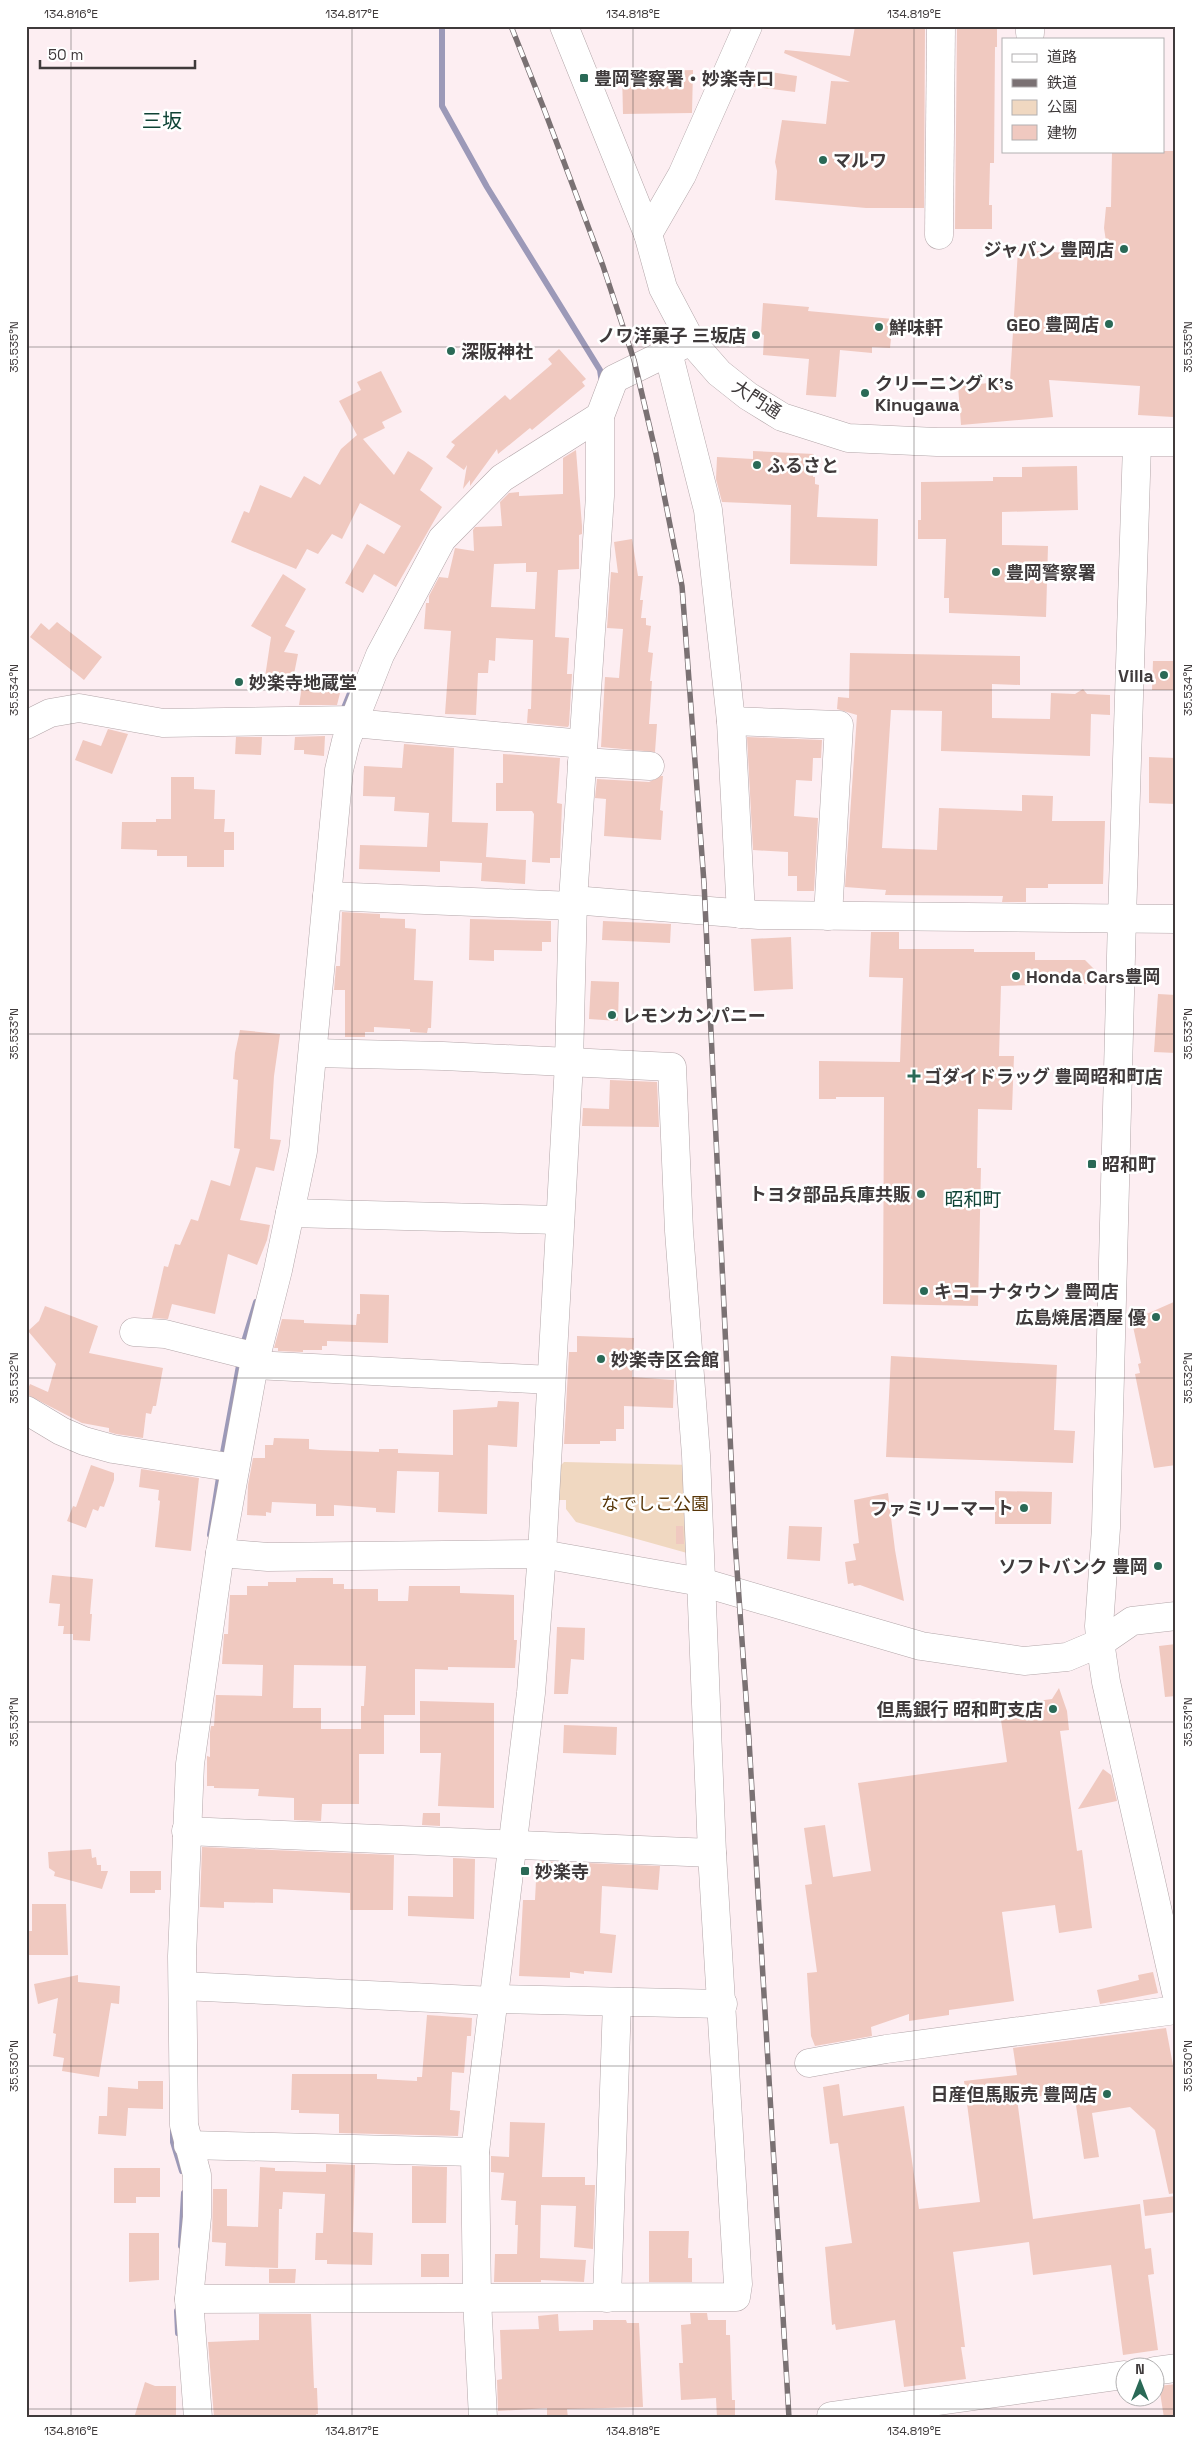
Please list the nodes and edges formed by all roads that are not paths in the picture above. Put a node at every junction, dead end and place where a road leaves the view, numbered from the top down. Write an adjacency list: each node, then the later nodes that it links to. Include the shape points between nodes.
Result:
1 (564, 26): 4 (street, 大門通)
2 (748, 26): 4 (street, via 682,175)
3 (941, 26): 5 (street)
4 (648, 234): 6 (street, 大門通)
5 (939, 235)
6 (679, 346): 7 (street, via 614,379); 9 (street, 大門通, via 782,417 848,438); 10 (street, via 708,510)
7 (600, 416): 11 (street, via 502,478 442,539 380,655); 13 (street, via 600,496)
8 (1176, 442): 9 (street, 大門通)
9 (1137, 444): 19 (street)
10 (731, 721): 17 (street); 18 (street, via 839,725)
11 (354, 722): 12 (street, via 163,723 79,708 50,713); 13 (street); 15 (street, via 339,770)
12 (26, 725)
13 (583, 753): 14 (street); 16 (street)
14 (650, 766)
15 (327, 896): 16 (street); 21 (street)
16 (573, 903): 17 (street); 22 (street)
17 (741, 914): 18 (street)
18 (828, 916): 19 (street)
19 (1122, 918): 20 (street); 34 (street)
20 (1176, 919)
21 (313, 1053): 22 (street); 23 (street, via 303,1151)
22 (569, 1063): 24 (street); 32 (street, via 672,1067)
23 (290, 1213): 24 (street); 26 (street)
24 (560, 1220): 27 (street)
25 (134, 1332): 26 (street, via 165,1334)
26 (255, 1361): 27 (street); 29 (street)
27 (552, 1380): 31 (street)
28 (26, 1410): 29 (street, via 69,1434 113,1450)
29 (235, 1468): 30 (street)
30 (220, 1553): 31 (street, via 268,1557); 35 (street, via 190,1764)
31 (542, 1554): 32 (street); 36 (street, via 531,1692)
32 (701, 1582): 34 (street, via 930,1647 1024,1661 1067,1658); 37 (street)
33 (1176, 1616): 34 (street, via 1132,1621)
34 (1100, 1643): 39 (street)
35 (186, 1831): 36 (street); 38 (street)
36 (513, 1846): 37 (street); 40 (street)
37 (712, 1854): 42 (street)
38 (183, 1986): 40 (street); 45 (street, via 184,2125)
39 (1176, 1992)
40 (494, 2000): 41 (street); 46 (street)
41 (617, 2002): 42 (street); 47 (street)
42 (723, 2004): 47 (street, via 738,2284 736,2297)
43 (1176, 2010): 44 (street, via 886,2049)
44 (810, 2063)
45 (188, 2145): 46 (street); 48 (street, via 197,2174)
46 (475, 2152): 49 (street)
47 (606, 2298): 49 (street)
48 (190, 2299): 49 (street); 52 (street)
49 (477, 2299): 53 (street)
50 (1114, 2376): 51 (street)
51 (831, 2416)
52 (198, 2418)
53 (483, 2418)

